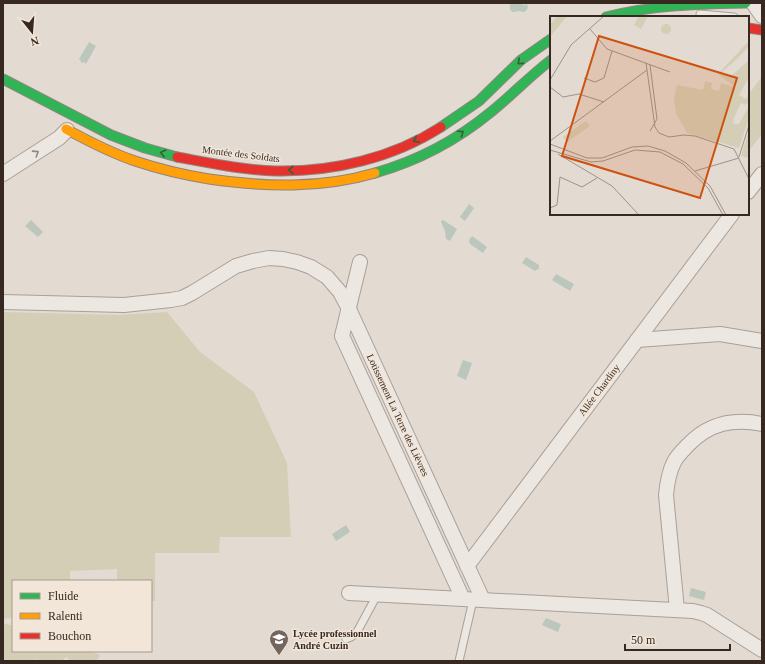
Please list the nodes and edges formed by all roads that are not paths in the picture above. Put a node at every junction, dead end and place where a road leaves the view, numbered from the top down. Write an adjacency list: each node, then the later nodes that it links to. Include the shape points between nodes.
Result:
1 (757, 10): 4 (main road, via 659,7)
2 (696, 14): 3 (lane)
3 (736, 14)
4 (610, 16)
5 (762, 24): 6 (lane)
6 (749, 28)
7 (749, 28): 8 (main road)
8 (762, 30)
9 (550, 40): 11 (main road, Montée des Soldats, one-way to 11, via 520,61 478,100 435,131 404,147 372,159 336,168 276,171 231,166 156,152 106,132)
10 (550, 61): 12 (main road, one-way to 10, via 101,147 156,168 254,185 315,185 347,181 394,168 450,140 496,108)
11 (3, 79)
12 (64, 126): 14 (lane); 16 (street, one-way to 12, via 59,138)
13 (400, 157): 15 (lane, via 352,173 320,177 276,179)
14 (162, 162)
15 (223, 173)
16 (3, 174)
17 (762, 174): 18 (street)
18 (749, 191)
19 (731, 215): 23 (street, Allée Chardiny)
20 (360, 262): 22 (street)
21 (3, 302): 22 (street, Lotissement La Terre des Lièvres, via 124,305 171,300 192,293 236,266 269,258 297,262 327,277 340,292)
22 (349, 309): 26 (street, Lotissement La Terre des Lièvres); 29 (street, via 342,336)
23 (637, 340): 24 (street, via 720,334); 26 (street, Allée Chardiny)
24 (762, 341)
25 (762, 424): 30 (street, via 751,421 730,422 712,427 695,437 674,462 668,477 666,495)
26 (467, 566): 29 (street, Lotissement La Terre des Lièvres)
27 (349, 593): 28 (street)
28 (377, 595): 29 (street); 31 (lane, via 357,632)
29 (473, 600): 30 (street); 33 (lane)
30 (677, 610): 32 (street, via 707,615)
31 (346, 639)
32 (762, 650)
33 (459, 661)

